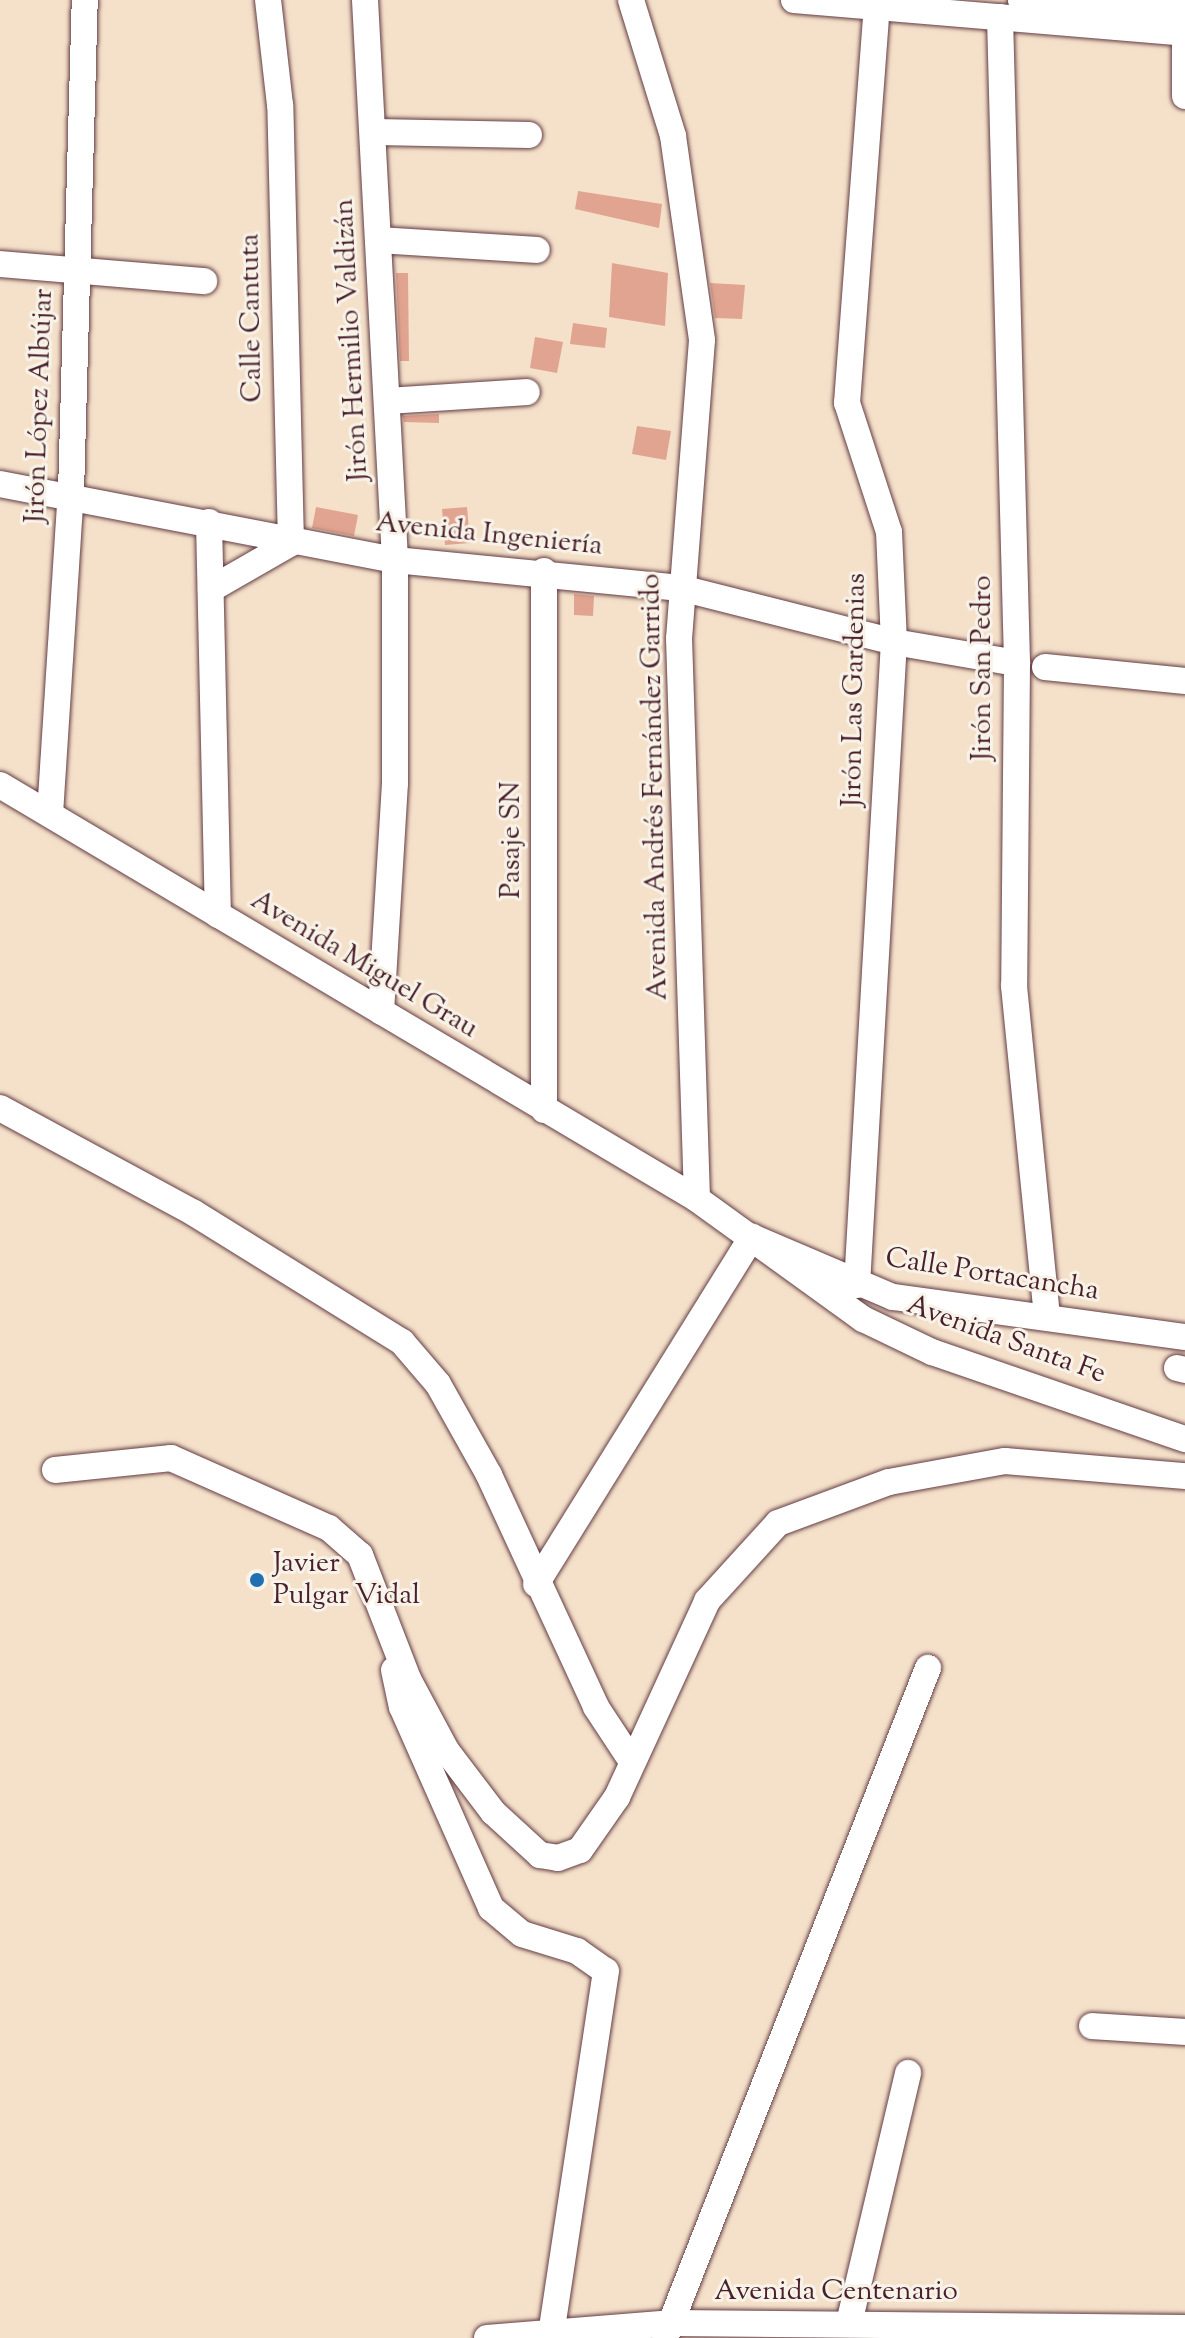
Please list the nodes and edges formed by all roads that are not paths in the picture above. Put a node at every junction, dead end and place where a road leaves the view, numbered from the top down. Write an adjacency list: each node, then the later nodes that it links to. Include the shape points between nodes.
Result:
1 (85, 0): 17 (street, Jirón López Albújar)
2 (268, 0): 24 (street, Calle Cantuta, via 280,105)
3 (365, 0): 12 (street, Jirón Hermilio Valdizán)
4 (631, 0): 27 (street, Avenida Andrés Fernández Garrido, via 673,136 702,340)
5 (794, 0): 7 (street)
6 (1032, 0): 8 (street)
7 (877, 7): 9 (street); 29 (street, Jirón Las Gardenias, via 847,403 889,532)
8 (1185, 13)
9 (1000, 17): 10 (street); 30 (street, Jirón San Pedro)
10 (1185, 36): 11 (street)
11 (1185, 96)
12 (376, 132): 13 (street); 14 (street, Jirón Hermilio Valdizán)
13 (529, 135)
14 (379, 240): 15 (street); 20 (street, Jirón Hermilio Valdizán)
15 (537, 250)
16 (0, 264): 17 (street)
17 (77, 271): 18 (street); 22 (street, Jirón López Albújar)
18 (204, 281)
19 (527, 392): 20 (street)
20 (388, 401): 25 (street, Jirón Hermilio Valdizán)
21 (0, 484): 22 (street, Avenida Ingeniería)
22 (71, 493): 23 (street, Avenida Ingeniería); 34 (street, Jirón López Albújar)
23 (209, 522): 24 (street, Avenida Ingeniería); 28 (street)
24 (291, 543): 25 (street, Avenida Ingeniería); 28 (street)
25 (395, 560): 26 (street, Avenida Ingeniería); 36 (street, Jirón Hermilio Valdizán, via 395,783)
26 (544, 571): 27 (street, Avenida Ingeniería); 38 (street, Pasaje SN)
27 (681, 588): 29 (street, Avenida Ingeniería); 39 (street, Avenida Andrés Fernández Garrido)
28 (211, 589): 35 (street)
29 (894, 642): 30 (street, Avenida Ingeniería); 41 (street, Jirón Las Gardenias)
30 (1017, 663): 42 (street, Jirón San Pedro, via 1014,986)
31 (1045, 667): 32 (street)
32 (1185, 681)
33 (0, 785): 34 (street, Avenida Miguel Grau)
34 (50, 814): 35 (street, Avenida Miguel Grau)
35 (218, 915): 36 (street, Avenida Miguel Grau)
36 (381, 1012): 38 (street, Avenida Miguel Grau)
37 (0, 1108): 47 (street, via 194,1213 402,1342 438,1384 489,1475)
38 (544, 1110): 39 (street, Avenida Miguel Grau)
39 (697, 1199): 40 (street, Avenida Santa Fe)
40 (752, 1237): 41 (street, Calle Portacancha); 44 (street, Avenida Santa Fe, via 863,1319 932,1352); 47 (street)
41 (857, 1285): 42 (street, Calle Portacancha)
42 (1047, 1316): 43 (street, Calle Portacancha)
43 (1185, 1337)
44 (1185, 1439)
45 (55, 1470): 48 (street, via 171,1458 329,1528 360,1555)
46 (1185, 1476): 50 (street, via 1005,1461 889,1482 778,1523 707,1601)
47 (536, 1584): 50 (street, via 596,1707)
48 (399, 1655): 50 (street, via 446,1750 493,1812 540,1855 580,1850 617,1797); 56 (street, via 398,1695 491,1908 522,1934 577,1951 606,1971)
49 (928, 1668): 57 (street)
50 (631, 1760)
51 (1092, 2026): 52 (street)
52 (1185, 2032)
53 (908, 2073): 54 (street)
54 (849, 2323): 55 (street, Avenida Centenario); 57 (street, Avenida Centenario)
55 (1185, 2328)
56 (552, 2330): 57 (street, Avenida Centenario); 58 (street, Avenida Centenario)
57 (669, 2330)
58 (487, 2338)

